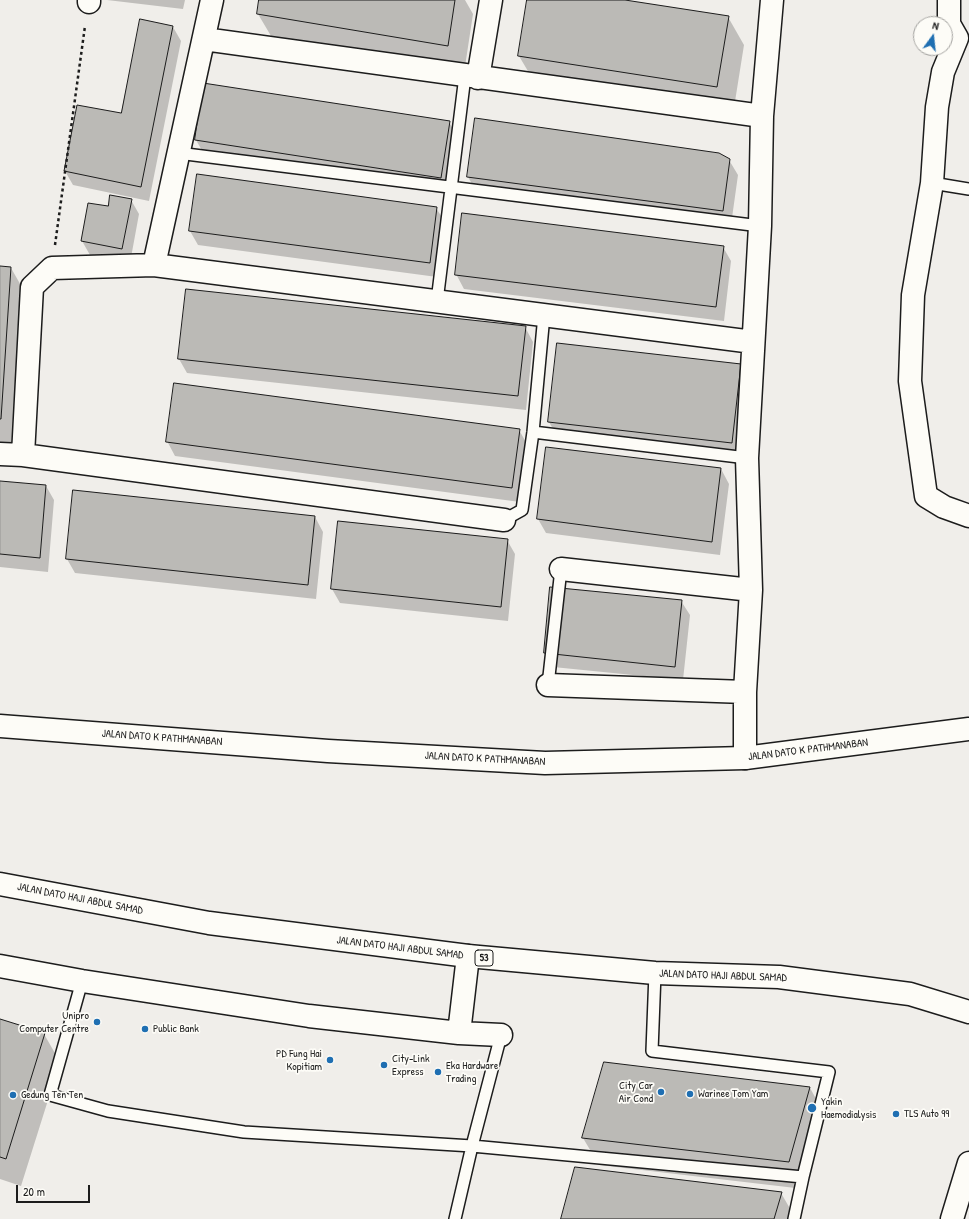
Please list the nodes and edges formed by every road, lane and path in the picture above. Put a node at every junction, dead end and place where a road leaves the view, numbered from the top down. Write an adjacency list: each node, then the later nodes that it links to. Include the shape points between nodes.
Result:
1 (212, 0): 6 (street)
2 (492, 0): 8 (street)
3 (772, 0): 9 (street)
4 (949, 0): 7 (street, via 949,24)
5 (89, 1): 16 (path)
6 (204, 39): 8 (street); 10 (street)
7 (963, 40): 11 (street, via 943,72 937,107)
8 (472, 77): 9 (street); 12 (lane)
9 (762, 116): 14 (street)
10 (178, 153): 12 (lane); 15 (street)
11 (932, 183): 13 (lane); 24 (street, via 912,295 910,382 926,496 944,507)
12 (451, 188): 14 (lane); 17 (lane)
13 (969, 189)
14 (760, 226): 19 (street)
15 (154, 265): 16 (street); 17 (street)
16 (52, 268): 22 (street, via 32,287)
17 (437, 301): 18 (street)
18 (544, 315): 19 (street); 20 (lane)
19 (753, 342): 23 (street)
20 (533, 432): 23 (lane); 25 (lane, via 522,510)
21 (0, 454): 22 (street)
22 (22, 456): 25 (street)
23 (747, 458): 27 (street)
24 (969, 516)
25 (504, 520)
26 (561, 569): 27 (street); 28 (lane)
27 (751, 590): 29 (street)
28 (548, 685): 29 (street)
29 (745, 692): 32 (street)
30 (0, 726): 32 (street, JALAN DATO K PATHMANABAN, via 328,751 545,763)
31 (969, 729): 32 (street, JALAN DATO K PATHMANABAN)
32 (745, 758)
33 (0, 884): 34 (street, JALAN DATO HAJI ABDUL SAMAD / 53, via 209,923)
34 (468, 956): 36 (street, JALAN DATO HAJI ABDUL SAMAD / 53); 39 (street)
35 (0, 966): 37 (street)
36 (655, 973): 38 (street, JALAN DATO HAJI ABDUL SAMAD / 53, via 779,977 910,994); 43 (lane, via 652,1051 829,1072)
37 (82, 981): 39 (street, via 309,1016); 41 (lane, via 50,1094 108,1111 244,1132)
38 (969, 1012)
39 (459, 1033): 40 (street)
40 (501, 1035): 41 (lane)
41 (472, 1146): 43 (lane); 44 (lane)
42 (969, 1163): 46 (street)
43 (803, 1177): 45 (lane)
44 (455, 1219)
45 (794, 1219)
46 (952, 1219)

